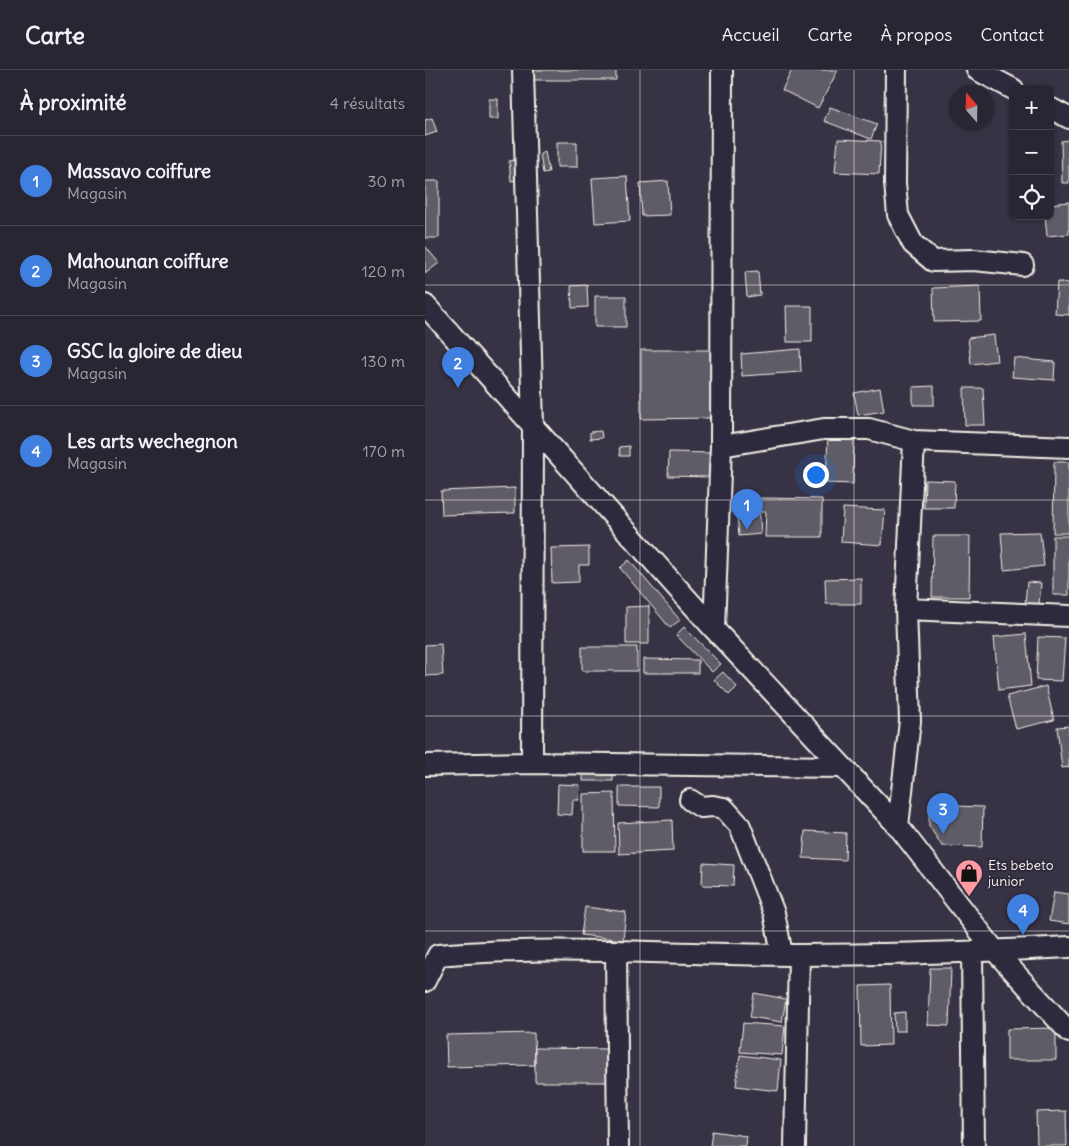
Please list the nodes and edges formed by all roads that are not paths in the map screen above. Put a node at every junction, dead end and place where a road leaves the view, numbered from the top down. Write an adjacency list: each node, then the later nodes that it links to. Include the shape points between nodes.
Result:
1 (523, 70): 10 (street)
2 (722, 70): 12 (street)
3 (897, 70): 8 (street, via 895,183 898,215 913,244 933,261 974,260)
4 (977, 70): 5 (street)
5 (1009, 87)
6 (1054, 110): 7 (street)
7 (1069, 118)
8 (1023, 265)
9 (425, 305): 10 (street)
10 (533, 426): 16 (street); 17 (street)
11 (914, 441): 12 (street, via 869,429 824,429); 13 (street); 14 (street)
12 (721, 446): 16 (street)
13 (1069, 447)
14 (906, 609): 15 (street); 21 (street, via 910,721)
15 (1069, 616)
16 (714, 629): 19 (street)
17 (532, 763): 18 (street); 19 (street)
18 (425, 765)
19 (842, 767): 21 (street)
20 (690, 800): 27 (street, via 701,807 724,808 739,826)
21 (898, 826): 24 (street)
22 (1069, 947): 24 (street)
23 (616, 951): 26 (street, via 482,951); 27 (street); 30 (street)
24 (995, 951): 25 (street); 29 (street)
25 (972, 952): 27 (street); 32 (street)
26 (432, 955): 28 (street)
27 (791, 955): 31 (street)
28 (425, 981)
29 (1069, 1032)
30 (618, 1146)
31 (795, 1146)
32 (973, 1146)

